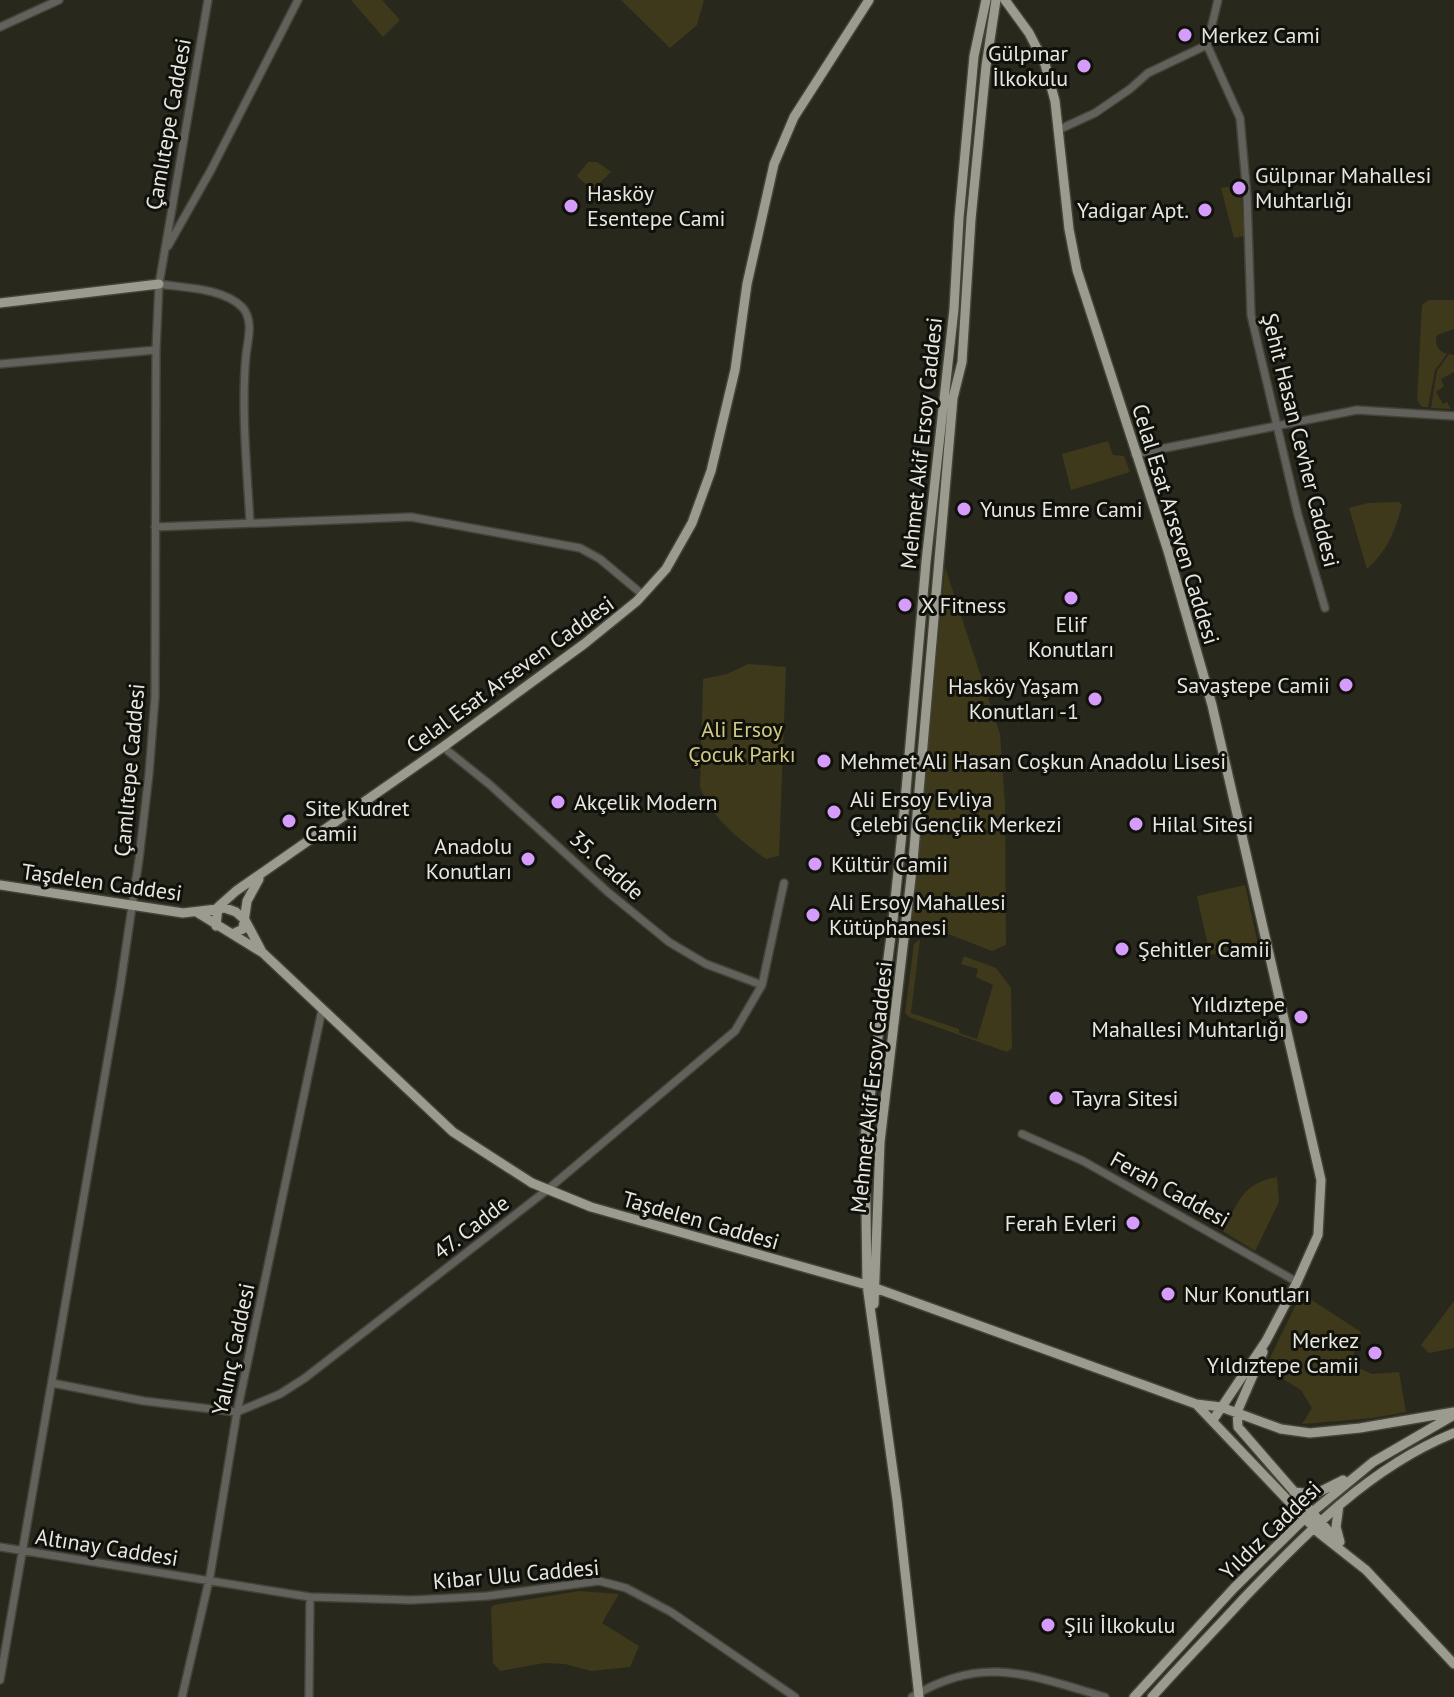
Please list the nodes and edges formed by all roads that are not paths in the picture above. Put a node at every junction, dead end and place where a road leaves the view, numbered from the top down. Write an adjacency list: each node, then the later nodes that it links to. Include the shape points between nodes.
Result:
1 (59, 0): 9 (street)
2 (208, 0): 12 (street, Çamlıtepe Caddesi)
3 (298, 0): 12 (street)
4 (869, 0): 22 (main road, Celal Esat Arseven Caddesi, via 794,117 774,164 711,471 685,539)
5 (986, 0): 40 (main road, Mehmet Akif Ersoy Caddesi, via 974,56 904,813 865,1137)
6 (996, 0): 40 (main road, Mehmet Akif Ersoy Caddesi, via 971,219 962,362 953,398 913,861 880,1142)
7 (1005, 0): 11 (main road, Celal Esat Arseven Caddesi, via 1045,64)
8 (1218, 0): 10 (street)
9 (0, 27)
10 (1207, 45): 11 (street, via 1148,73 1095,113); 18 (street, Şehit Hasan Cevher Caddesi, via 1240,118 1251,315)
11 (1058, 130): 19 (main road, Celal Esat Arseven Caddesi, via 1077,270)
12 (164, 253): 13 (street, Çamlıtepe Caddesi)
13 (159, 284): 14 (main road); 15 (street, Çamlıtepe Caddesi); 20 (street, via 231,298 250,321 245,416)
14 (0, 303)
15 (156, 350): 16 (street); 21 (street, Çamlıtepe Caddesi)
16 (0, 364)
17 (1454, 416): 18 (street, via 1357,410)
18 (1277, 427): 19 (street); 23 (street, Şehit Hasan Cevher Caddesi)
19 (1135, 454): 39 (main road, Celal Esat Arseven Caddesi, via 1212,705 1321,1180 1318,1235)
20 (250, 523): 21 (street); 22 (street, via 411,517 544,540 600,559)
21 (155, 527): 28 (street, Çamlıtepe Caddesi, via 155,697)
22 (643, 595): 24 (main road, Celal Esat Arseven Caddesi)
23 (1325, 608)
24 (443, 747): 25 (main road, Celal Esat Arseven Caddesi); 35 (street, 35. Cadde, via 669,942 706,964)
25 (260, 876): 29 (main road, Celal Esat Arseven Caddesi); 31 (main road, via 247,901)
26 (784, 883): 35 (street, 47. Cadde)
27 (0, 885): 28 (main road, Taşdelen Caddesi)
28 (133, 905): 30 (main road, Taşdelen Caddesi); 42 (street, Çamlıtepe Caddesi)
29 (218, 907): 30 (main road); 31 (main road); 32 (main road)
30 (198, 913): 32 (main road)
31 (245, 920): 33 (main road, via 241,932); 34 (main road)
32 (216, 926): 33 (main road)
33 (232, 934): 34 (main road)
34 (263, 953): 36 (main road, Taşdelen Caddesi)
35 (762, 985): 38 (street, 47. Cadde, via 735,1031)
36 (322, 1010): 38 (main road, Taşdelen Caddesi, via 453,1132); 45 (street, Yalınç Caddesi)
37 (1022, 1134): 39 (street, Ferah Caddesi, via 1083,1161)
38 (547, 1190): 40 (main road, Taşdelen Caddesi); 45 (street, 47. Cadde, via 305,1378)
39 (1297, 1282): 41 (main road, Celal Esat Arseven Caddesi)
40 (871, 1286): 43 (main road, Taşdelen Caddesi); 62 (main road, Mehmet Akif Ersoy Caddesi)
41 (1266, 1341): 44 (main road); 46 (main road)
42 (52, 1383): 45 (street, 47. Cadde); 57 (street, Çamlıtepe Caddesi)
43 (1196, 1404): 44 (main road); 48 (main road)
44 (1221, 1407): 46 (main road); 48 (main road)
45 (237, 1412): 58 (street, Yalınç Caddesi)
46 (1236, 1414): 47 (main road, via 1310,1433); 48 (main road, via 1226,1426); 51 (main road, via 1240,1432)
47 (1454, 1414): 50 (main road, Yıldız Caddesi)
48 (1215, 1423): 53 (main road)
49 (1454, 1433): 52 (main road, Yıldız Caddesi, via 1407,1455)
50 (1373, 1462): 51 (main road, via 1315,1494); 53 (main road, Yıldız Caddesi)
51 (1292, 1492): 53 (main road)
52 (1339, 1504): 54 (main road, Yıldız Caddesi); 56 (main road, via 1336,1527)
53 (1308, 1516): 54 (main road); 67 (main road, Yıldız Caddesi)
54 (1317, 1525): 56 (main road); 68 (main road, Yıldız Caddesi)
55 (0, 1547): 57 (street, Altınay Caddesi)
56 (1346, 1551): 60 (main road)
57 (23, 1552): 58 (street, Altınay Caddesi); 61 (street, Çamlıtepe Caddesi)
58 (208, 1582): 59 (street, Kibar Ulu Caddesi); 63 (street, Yalınç Caddesi)
59 (310, 1597): 64 (street); 65 (street, Kibar Ulu Caddesi, via 439,1599 599,1581 626,1588 671,1612)
60 (1454, 1664)
61 (0, 1680)
62 (917, 1696): 66 (street, via 942,1680 995,1670)
63 (182, 1697)
64 (309, 1697)
65 (795, 1697)
66 (1105, 1697)
67 (1134, 1697)
68 (1152, 1697)

